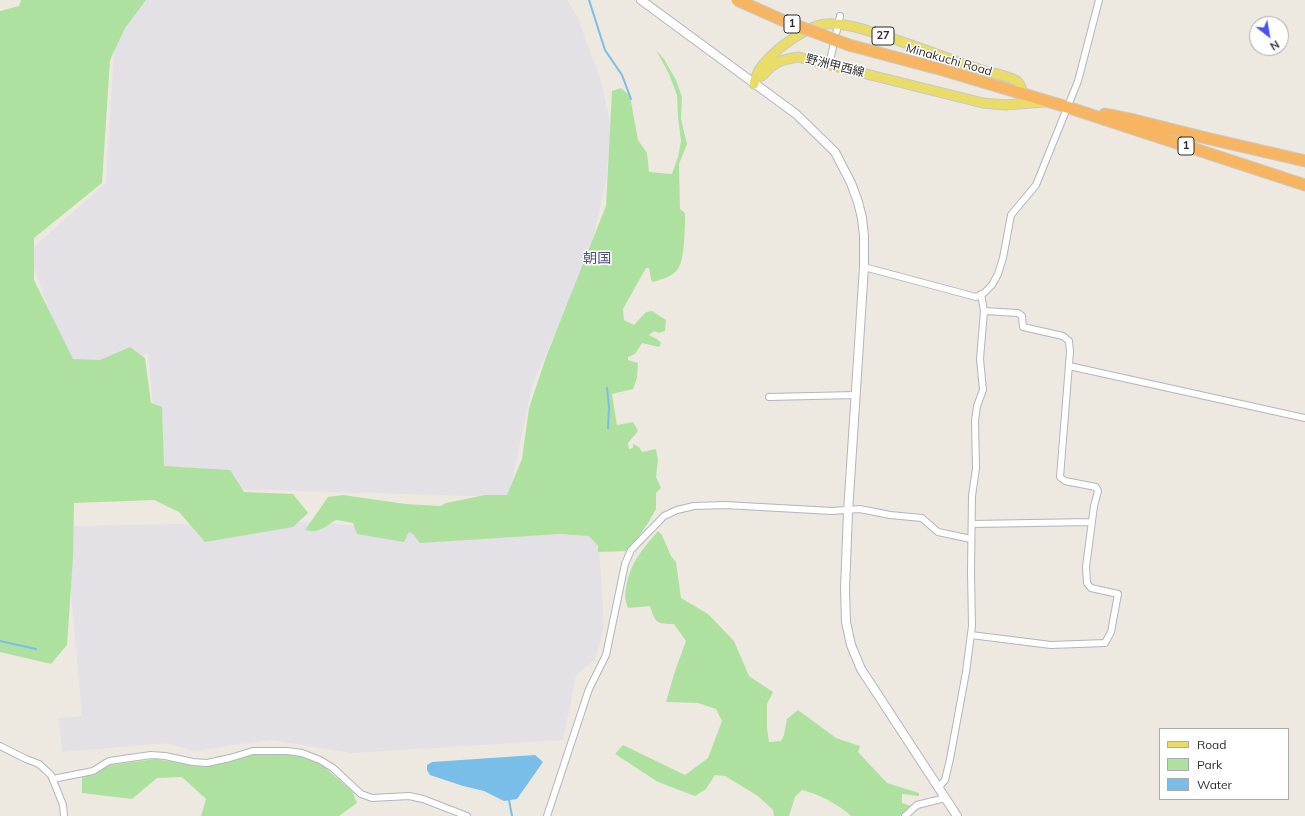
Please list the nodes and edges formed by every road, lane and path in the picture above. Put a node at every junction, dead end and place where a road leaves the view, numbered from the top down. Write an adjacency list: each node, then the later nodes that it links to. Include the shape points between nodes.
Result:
1 (642, 0): 6 (street)
2 (736, 0): 7 (highway, Minakuchi Road / 1, bridge, via 849,45 944,70)
3 (1099, 0): 9 (street, via 1078,81)
4 (839, 20): 5 (street); 6 (main road, 27, via 810,28 789,41 764,64); 7 (main road, 27, via 977,69 1013,79 1021,86)
5 (829, 66): 6 (main road, 野洲甲西線, via 798,57 781,60 768,68); 8 (main road, 野洲甲西線, via 984,103 1004,105)
6 (754, 84): 12 (street, via 796,114 835,152 858,202 864,236)
7 (1023, 95): 8 (highway, Minakuchi Road / 1)
8 (1044, 102): 9 (highway, Minakuchi Road / 1)
9 (1066, 107): 10 (highway, Minakuchi Road / 1, via 1130,119); 11 (highway, Minakuchi Road / 1); 13 (street, via 1036,185 1009,222 998,274 992,285)
10 (1305, 161)
11 (1305, 185)
12 (864, 267): 13 (street, via 976,296); 16 (street)
13 (981, 294): 14 (street)
14 (984, 311): 15 (street, via 1018,313 1022,316 1023,327 1063,336 1069,341); 21 (street, via 980,359 983,390 975,421 976,468)
15 (1069, 366): 18 (street); 20 (street, via 1060,477 1065,481 1096,487 1098,491)
16 (856, 395): 17 (street); 19 (street)
17 (768, 397)
18 (1305, 418)
19 (848, 510): 22 (street, via 860,509 922,518 938,532); 26 (street, via 845,589 846,622 851,645 861,669); 30 (street, via 694,506 664,516 646,534 631,550 625,564 606,655 589,689)
20 (1092, 522): 21 (street); 23 (street, via 1086,567 1087,583 1091,588 1118,594 1111,632 1106,643 1051,645)
21 (972, 524): 22 (street)
22 (971, 539): 23 (street)
23 (971, 635): 26 (street, via 950,759 945,780)
24 (0, 746): 25 (street, via 39,764)
25 (53, 779): 28 (street); 29 (street, via 93,770 109,761 151,755 208,763 253,751 287,751 302,753 320,760 362,794 372,798 409,796)
26 (938, 788): 27 (street)
27 (945, 798): 31 (street, via 917,805); 32 (street)
28 (64, 815)
29 (467, 816)
30 (547, 816)
31 (905, 816)
32 (957, 816)

